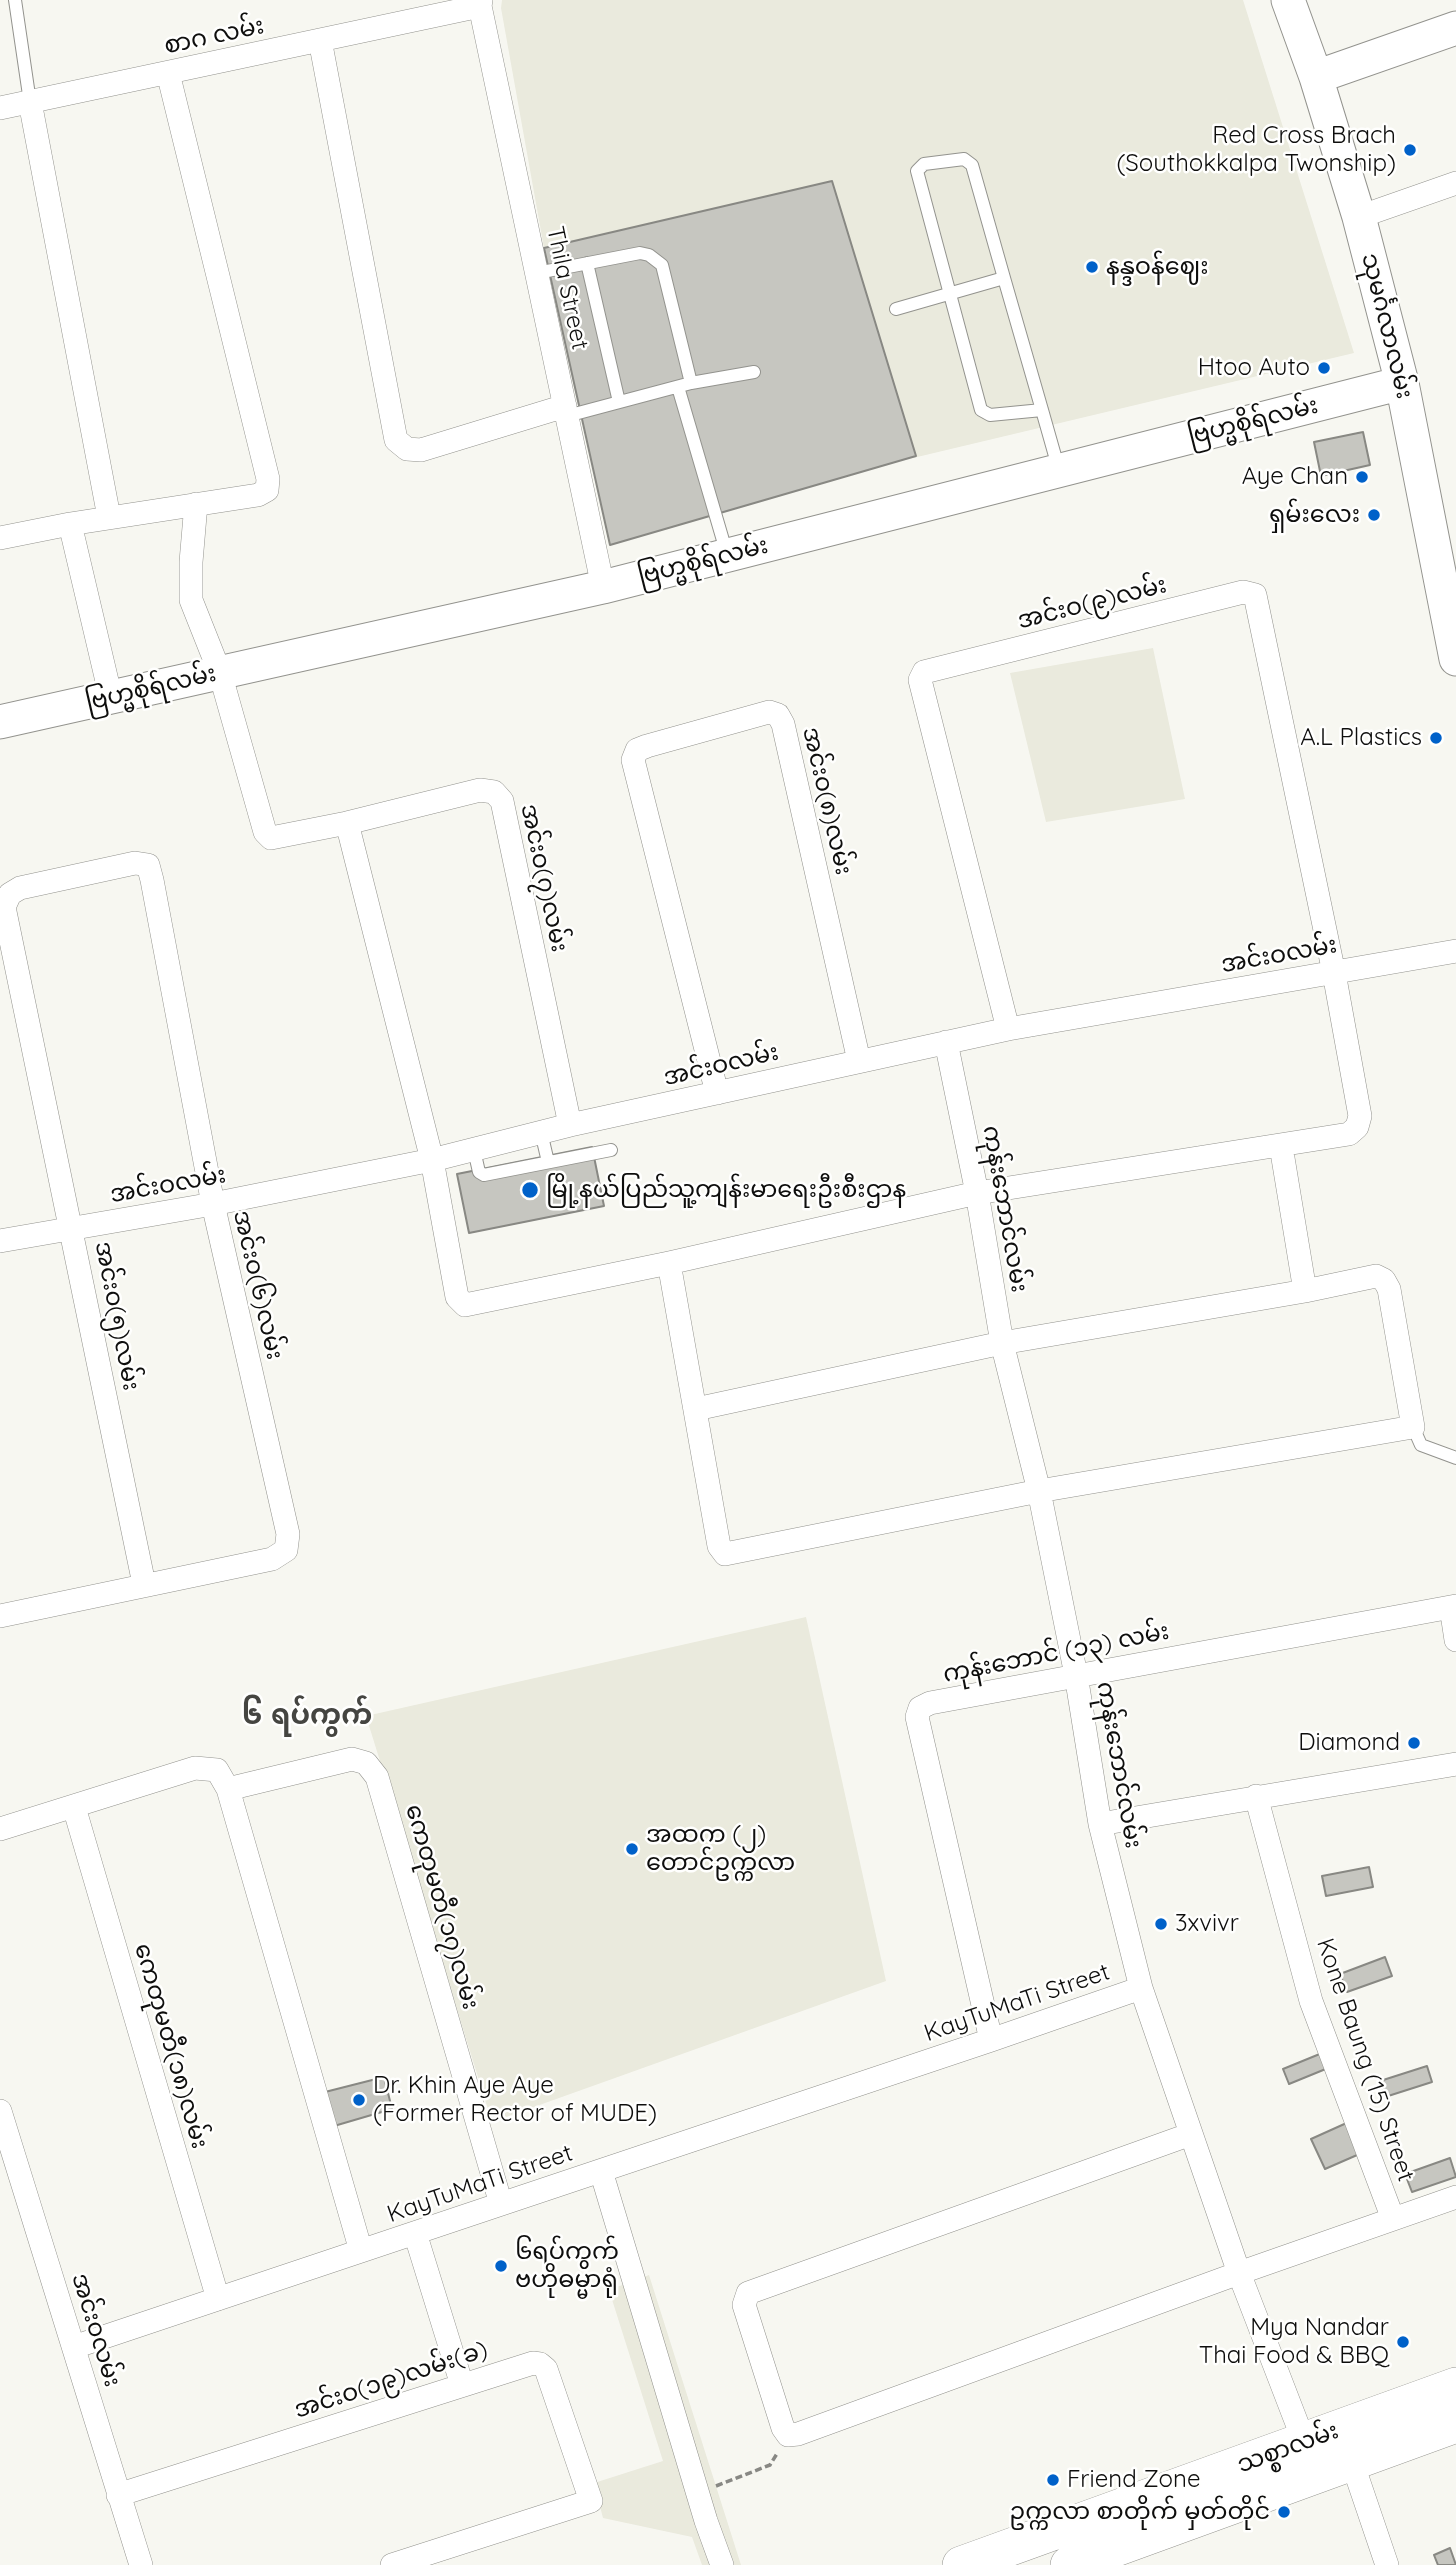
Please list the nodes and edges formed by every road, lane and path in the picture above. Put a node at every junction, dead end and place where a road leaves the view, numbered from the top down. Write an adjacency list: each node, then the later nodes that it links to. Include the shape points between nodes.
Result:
1 (15, 0): 8 (lane)
2 (1288, 0): 7 (main road, သုမင်္ဂလာလမ်း)
3 (480, 3): 5 (street, စာဂ လမ်း); 13 (street, Thila Street)
4 (1456, 28): 7 (main road)
5 (320, 40): 6 (street, စာဂ လမ်း); 22 (street, via 396,440 407,449 421,450)
6 (168, 73): 8 (street, စာဂ လမ်း); 24 (street, via 268,479 267,490 258,495)
7 (1316, 77): 11 (main road, သုမင်္ဂလာလမ်း)
8 (30, 102): 9 (street, စာဂ လမ်း); 25 (street)
9 (0, 108)
10 (1456, 183): 11 (street)
11 (1359, 217): 18 (main road, သုမင်္ဂလာလမ်း)
12 (587, 263): 13 (lane); 19 (lane, via 640,253 662,265); 20 (lane)
13 (537, 273): 22 (street, Thila Street)
14 (1004, 278): 15 (lane); 15 (lane, via 972,165 964,159 924,163 917,171); 21 (lane)
15 (950, 293): 16 (lane); 21 (lane, via 981,410 990,415)
16 (896, 309)
17 (754, 372): 19 (lane)
18 (1402, 383): 23 (main road, ဗြဟ္မစိုရ်လမ်း); 30 (main road, သုမင်္ဂလာလမ်း)
19 (684, 385): 20 (lane); 28 (lane)
20 (620, 402): 22 (lane)
21 (1042, 410): 23 (lane)
22 (566, 411): 29 (street, Thila Street)
23 (1059, 471): 28 (main road, ဗြဟ္မစိုရ်လမ်း)
24 (196, 505): 25 (street); 32 (street, via 191,600)
25 (109, 517): 26 (street)
26 (70, 523): 27 (street); 33 (street)
27 (0, 538)
28 (727, 555): 29 (main road, ဗြဟ္မစိုရ်လမ်း)
29 (603, 587): 32 (main road, ဗြဟ္မစိုရ်လမ်း)
30 (1451, 605): 31 (main road, သုမင်္ဂလာလမ်း)
31 (1456, 659)
32 (220, 673): 33 (main road, ဗြဟ္မစိုရ်လမ်း); 35 (street, အင်းဝ(၇)လမ်း, via 265,832 271,838)
33 (111, 698): 34 (main road, ဗြဟ္မစိုရ်လမ်း)
34 (0, 722)
35 (347, 823): 43 (street, အင်းဝ(၇)လမ်း, via 480,790 494,792 502,801); 48 (street)
36 (148, 866): 51 (street, အင်းဝ(၆)လမ်း); 52 (street, အင်းဝ(၅)လမ်း, via 135,863 20,888 10,894 4,907)
37 (1456, 951): 38 (street, အင်းဝလမ်း)
38 (1334, 973): 39 (street, အင်းဝလမ်း); 39 (street, အင်းဝ(၉)လမ်း, via 1258,606 1255,595 1243,592 924,672 920,680); 45 (street, via 1360,1116 1357,1127 1349,1134)
39 (1007, 1029): 40 (street, အင်းဝလမ်း)
40 (946, 1042): 41 (street, အင်းဝလမ်း); 50 (street, ကုန်းဘောင်လမ်း)
41 (859, 1061): 42 (street, အင်းဝလမ်း); 42 (street, အင်းဝ(၈)လမ်း, via 783,723 769,712 647,746 637,750 633,760)
42 (717, 1093): 43 (street, အင်းဝလမ်း)
43 (570, 1125): 44 (street, အင်းဝလမ်း)
44 (541, 1132): 46 (street, အင်းဝလမ်း); 49 (lane)
45 (1280, 1146): 50 (street); 55 (street)
46 (474, 1150): 48 (street, အင်းဝလမ်း); 49 (lane, via 479,1172 484,1175)
47 (611, 1150): 49 (lane)
48 (432, 1160): 51 (street, အင်းဝလမ်း); 54 (street, via 457,1297 465,1306)
49 (548, 1162)
50 (976, 1193): 54 (street); 56 (street, ကုန်းဘောင်လမ်း)
51 (213, 1204): 52 (street, အင်းဝလမ်း); 61 (street, အင်းဝ(၆)လမ်း, via 288,1534 286,1550 272,1559)
52 (72, 1228): 53 (street, အင်းဝလမ်း); 61 (street, အင်းဝ(၅)လမ်း)
53 (0, 1241)
54 (669, 1263): 57 (street)
55 (1305, 1291): 56 (street); 58 (street, via 1376,1276 1384,1280)
56 (1002, 1343): 57 (street); 60 (street, ကုန်းဘောင်လမ်း)
57 (696, 1409): 60 (street, via 719,1546 725,1554)
58 (1413, 1427): 59 (lane, via 1421,1445); 60 (street)
59 (1456, 1458)
60 (1039, 1491): 65 (street, ကုန်းဘောင်လမ်း)
61 (144, 1584): 63 (street)
62 (1453, 1607): 64 (street); 65 (street, ကုန်းဘောင် (၁၃) လမ်း)
63 (0, 1616)
64 (1456, 1640)
65 (1076, 1675): 70 (street, ကုန်းဘောင်လမ်း); 73 (street, ကုန်းဘောင် (၁၃) လမ်း, via 930,1703 920,1708 917,1717)
66 (1456, 1763): 68 (street)
67 (228, 1789): 69 (street, via 217,1770 195,1769); 78 (street, ကေတုမတီ(၁၇)လမ်း, via 352,1759 366,1763 377,1777); 81 (street)
68 (1255, 1796): 70 (street); 79 (street, Kone Baung (15) Street, via 1311,2001)
69 (74, 1807): 71 (street); 83 (street, ကေတုမတီ(၁၈)လမ်း)
70 (1100, 1824): 72 (street, ကုန်းဘောင်လမ်း)
71 (0, 1829)
72 (1141, 1988): 73 (street, KayTuMaTi Street); 75 (street, ကုန်းဘောင်လမ်း)
73 (991, 2040): 76 (street, KayTuMaTi Street)
74 (0, 2111): 84 (street, အင်းဝလမ်း)
75 (1191, 2134): 82 (street, ကုန်းဘောင်လမ်း); 88 (street, via 748,2293 744,2305)
76 (601, 2171): 78 (street, KayTuMaTi Street); 96 (street)
77 (1456, 2197): 79 (street)
78 (501, 2204): 80 (street, KayTuMaTi Street)
79 (1393, 2219): 82 (street)
80 (415, 2233): 81 (street, KayTuMaTi Street); 85 (street)
81 (360, 2251): 83 (street, KayTuMaTi Street)
82 (1239, 2273): 88 (street); 89 (street, ကုန်းဘောင်လမ်း)
83 (218, 2300): 84 (street, KayTuMaTi Street)
84 (74, 2347): 93 (street, အင်းဝလမ်း)
85 (462, 2385): 93 (street, အင်းဝ(၁၉)လမ်း(ခ)); 95 (street, အင်းဝ(၁၉)လမ်း(ခ), via 540,2364 546,2370 591,2501)
86 (1456, 2386): 89 (main road, သစ္စာလမ်း)
87 (1456, 2424): 90 (main road, သစ္စာလမ်း)
88 (788, 2435): 92 (path, via 770,2465)
89 (1305, 2442): 91 (street, ကုန်းဘောင်လမ်း); 97 (main road, သစ္စာလမ်း)
90 (1352, 2462): 91 (main road, သစ္စာလမ်း); 99 (street)
91 (1316, 2476): 98 (main road, သစ္စာလမ်း)
92 (716, 2486)
93 (118, 2495): 94 (street, အင်းဝလမ်း)
94 (141, 2565)
95 (392, 2565)
96 (722, 2565)
97 (961, 2565)
98 (1069, 2565)
99 (1387, 2565)

